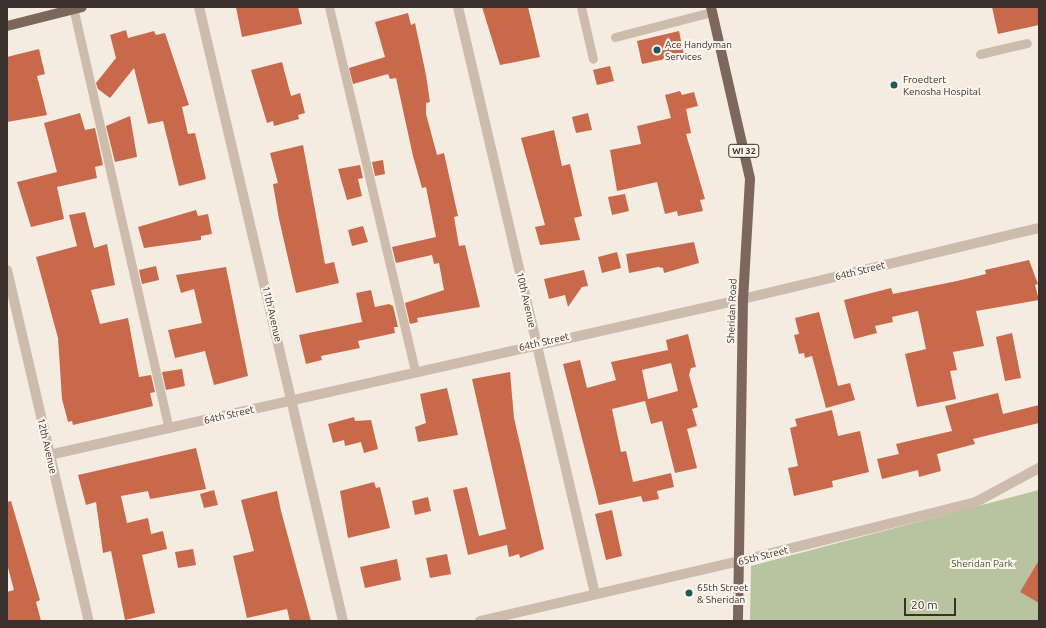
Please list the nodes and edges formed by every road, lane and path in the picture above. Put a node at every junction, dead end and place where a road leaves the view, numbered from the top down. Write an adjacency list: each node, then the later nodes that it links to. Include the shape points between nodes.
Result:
1 (199, 7): 17 (street, 11th Avenue)
2 (329, 7): 16 (lane)
3 (458, 7): 15 (street, 10th Avenue)
4 (581, 7): 11 (lane)
5 (76, 8): 7 (main road); 18 (lane)
6 (711, 9): 8 (lane); 14 (main road, Sheridan Road / WI 32, via 750,179)
7 (7, 26)
8 (615, 37)
9 (1027, 43): 10 (lane)
10 (980, 54)
11 (593, 59)
12 (1039, 228): 14 (street, 64th Street)
13 (7, 270): 19 (street, 12th Avenue)
14 (743, 299): 15 (street, 64th Street); 21 (main road, Sheridan Road / WI 32)
15 (536, 344): 16 (street, 64th Street); 22 (street, 10th Avenue)
16 (415, 372): 17 (street, 64th Street)
17 (292, 401): 18 (street, 64th Street); 24 (street, 11th Avenue)
18 (169, 428): 19 (street, 64th Street)
19 (49, 455): 23 (street, 12th Avenue)
20 (1039, 468): 21 (street, 65th Street, via 976,502)
21 (740, 562): 22 (street, 65th Street); 26 (main road, Sheridan Road / WI 32)
22 (595, 594): 25 (street, 65th Street)
23 (88, 621)
24 (343, 621)
25 (480, 621)
26 (738, 621)

